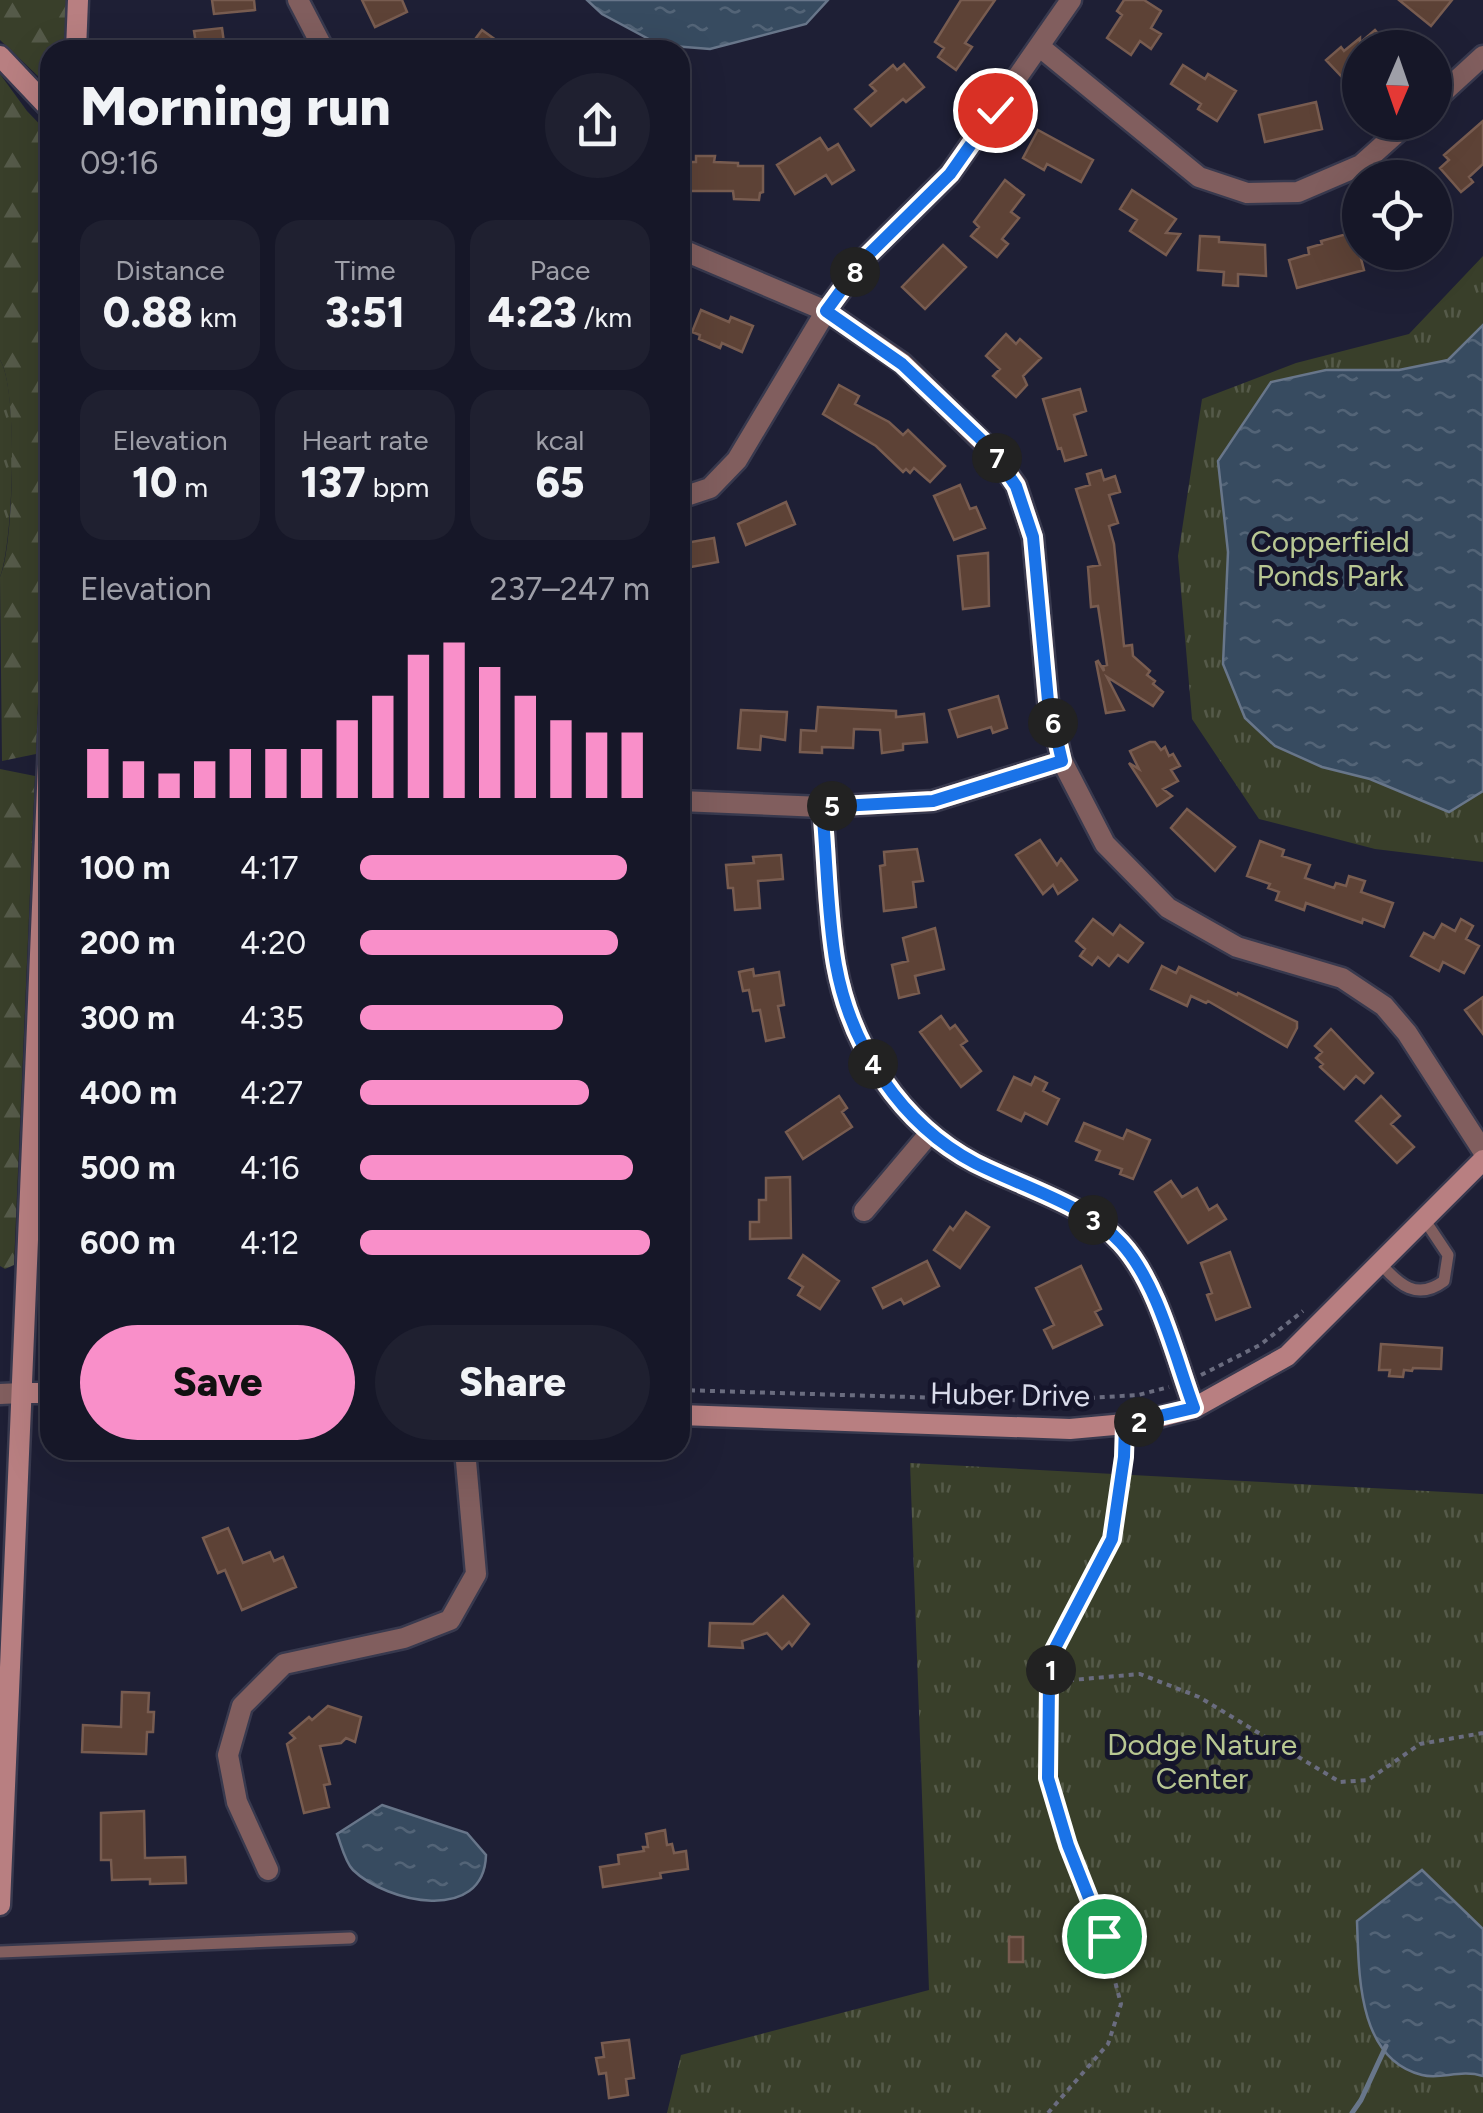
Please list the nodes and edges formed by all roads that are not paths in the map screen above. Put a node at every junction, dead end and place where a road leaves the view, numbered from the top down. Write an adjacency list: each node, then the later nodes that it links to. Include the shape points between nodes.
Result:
1 (78, 0): 4 (street)
2 (298, 0): 5 (street)
3 (1071, 0): 6 (street)
4 (76, 40)
5 (319, 40)
6 (1040, 47): 11 (street, via 1200,176 1248,193 1298,192 1362,165); 13 (street, via 950,174 864,259)
7 (0, 56): 10 (street)
8 (1483, 56): 9 (street)
9 (1452, 84)
10 (40, 98)
11 (1389, 140)
12 (690, 253): 13 (street)
13 (826, 311): 14 (street, via 737,460 710,488); 15 (street, via 902,364 990,448 1016,486 1033,537 1048,701)
14 (690, 495)
15 (1062, 761): 17 (street, via 933,801); 20 (street, via 1104,844 1168,908 1237,947 1342,978 1384,1006)
16 (690, 801): 17 (street)
17 (822, 807): 19 (street, via 836,966 850,1017 881,1080)
18 (40, 890): 25 (street)
19 (929, 1134): 22 (street); 27 (street, via 1090,1218 1120,1242 1145,1277)
20 (1483, 1151)
21 (1483, 1160): 23 (street, Huber Drive)
22 (864, 1212)
23 (1424, 1219): 24 (street, Huber Drive); 24 (lane, via 1448,1255 1444,1280 1416,1291 1401,1287)
24 (1380, 1263): 27 (street, Huber Drive, via 1288,1356)
25 (11, 1393): 26 (street); 31 (street)
26 (40, 1393)
27 (1194, 1408): 28 (street, Huber Drive, via 1070,1429)
28 (690, 1416)
29 (466, 1460): 30 (street, via 476,1574 450,1620 404,1638 284,1664 242,1706 228,1755 237,1802)
30 (268, 1870)
31 (0, 1905)
32 (350, 1938): 33 (lane)
33 (0, 1952)

